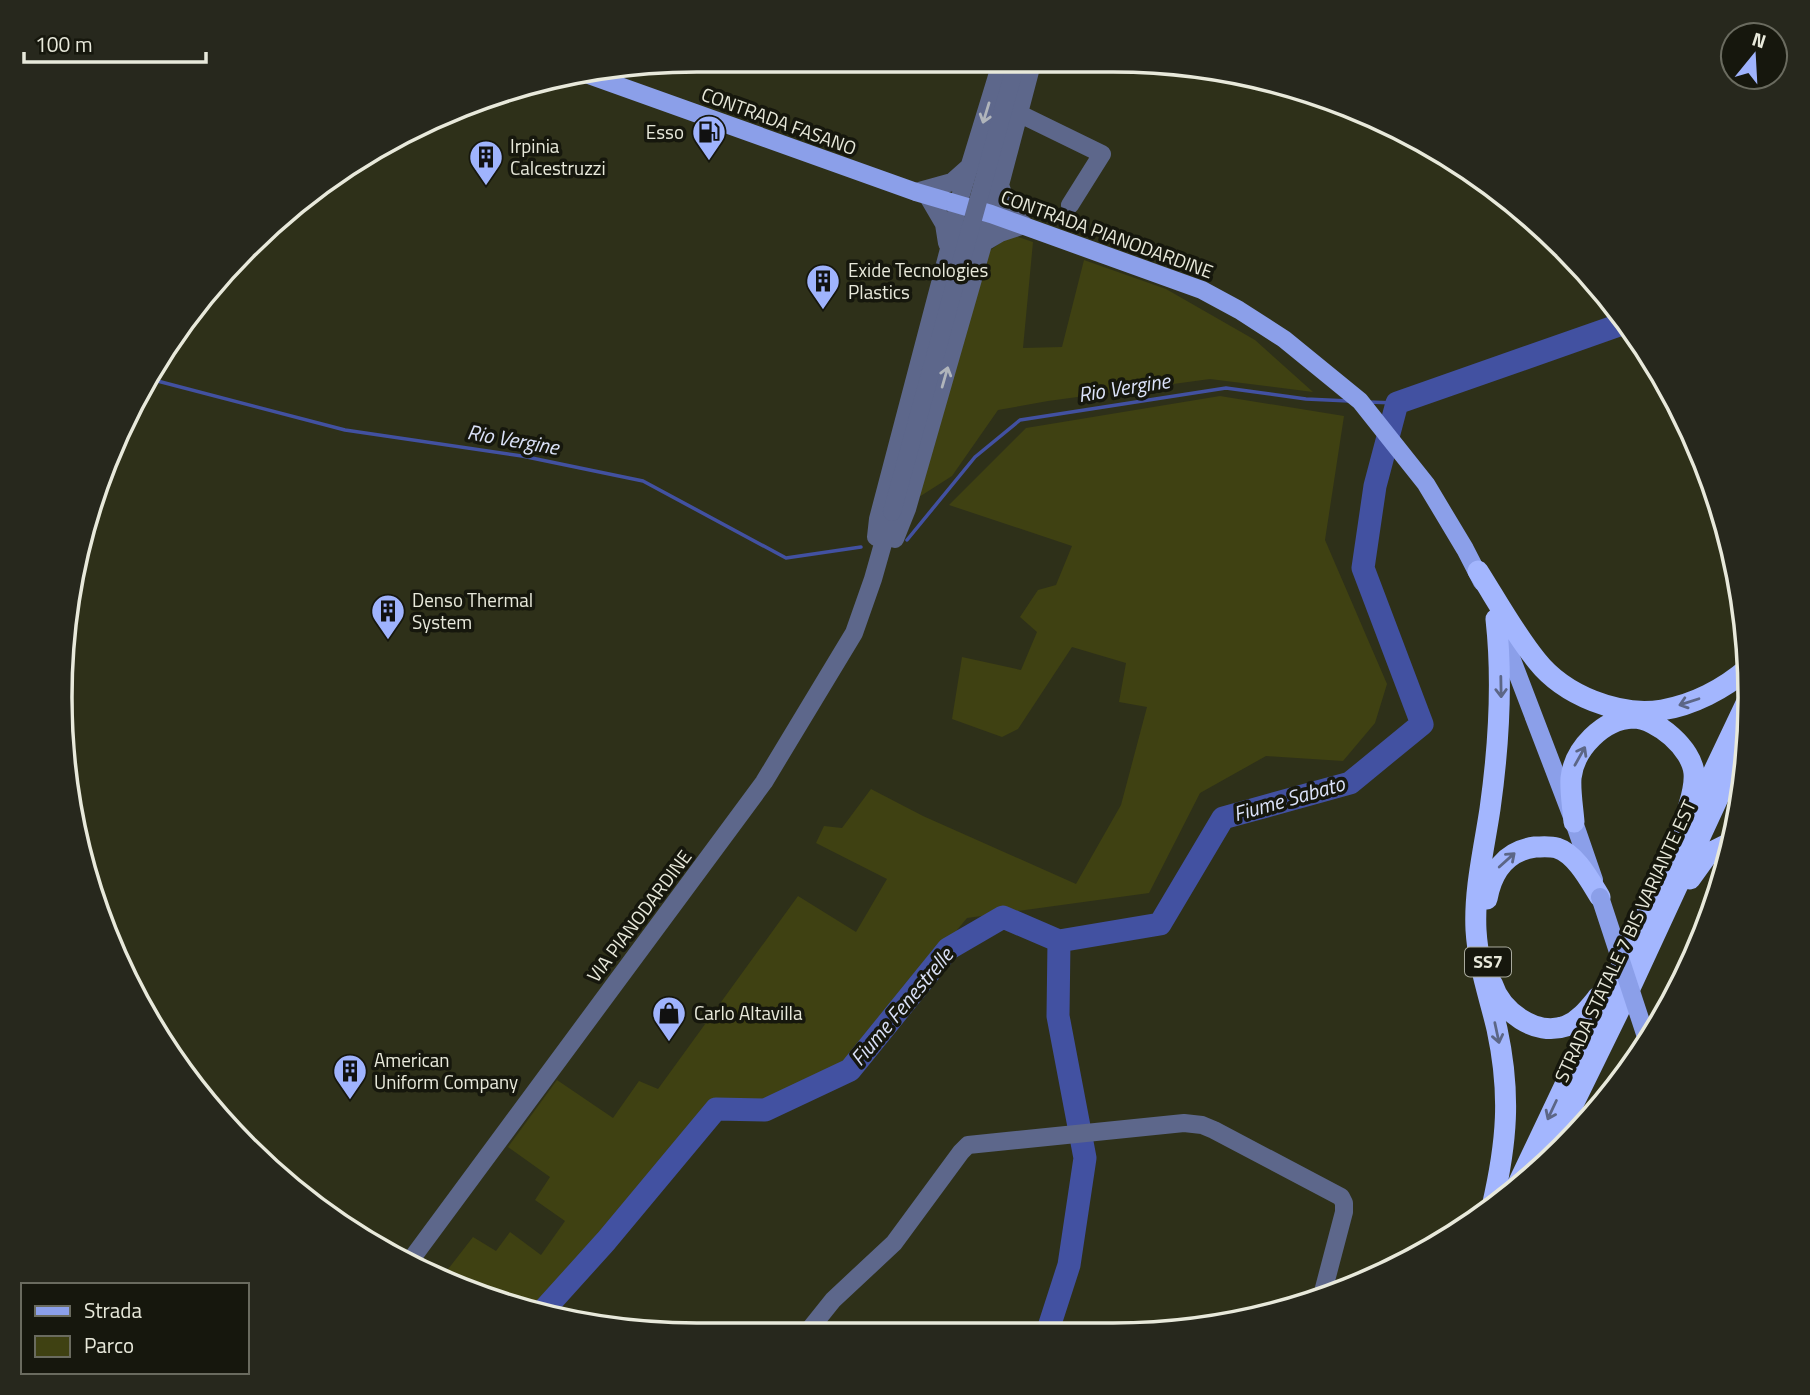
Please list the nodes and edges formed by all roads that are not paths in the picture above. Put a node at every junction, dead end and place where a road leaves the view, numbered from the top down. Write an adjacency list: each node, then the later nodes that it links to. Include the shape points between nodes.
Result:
1 (998, 72): 6 (street, one-way to 6)
2 (1014, 72): 16 (street, bridge)
3 (1030, 72): 5 (street)
4 (601, 80): 8 (main road, CONTRADA FASANO)
5 (1020, 114): 7 (street); 10 (street, via 1102,154)
6 (970, 166): 8 (street, via 952,182); 9 (street)
7 (1000, 185): 11 (street); 12 (street, via 1007,205)
8 (921, 194): 9 (main road, CONTRADA FASANO); 14 (street, via 944,224)
9 (958, 204): 11 (main road, CONTRADA PIANODARDINE); 14 (street)
10 (1070, 205)
11 (991, 214): 12 (main road, CONTRADA PIANODARDINE); 13 (street)
12 (1024, 225): 13 (street); 15 (main road, CONTRADA PIANODARDINE, via 1202,290 1284,339 1360,401 1426,484)
13 (983, 243): 16 (street, one-way to 13, via 907,509)
14 (949, 249): 16 (street, via 878,519)
15 (1478, 571): 17 (main road, CONTRADA PIANODARDINE); 18 (highway, one-way to 15, via 1705,696 1661,710 1600,703 1568,689 1537,662)
16 (873, 579): 32 (street, VIA PIANODARDINE, via 854,633 764,782)
17 (1496, 619): 21 (main road, CONTRADA PIANODARDINE); 31 (highway, one-way to 31, via 1501,706 1476,930 1506,1080 1507,1126)
18 (1737, 677)
19 (1737, 722): 23 (highway, SS7)
20 (1735, 760): 25 (highway, STRADA STATALE 7 BIS VARIANTE EST)
21 (1574, 822): 23 (highway, one-way to 23, via 1571,779 1576,760 1600,730 1634,718 1661,729 1674,737 1695,771 1693,793); 24 (main road, SS7)
22 (1719, 848): 25 (highway, via 1708,854)
23 (1664, 877): 25 (highway, SS7)
24 (1600, 897): 25 (highway, SS7, one-way to 24, via 1582,1016 1565,1026 1543,1028 1516,1017 1504,1005 1488,971 1485,908 1495,872 1507,857 1522,849 1558,848 1575,862); 27 (main road, SS7, bridge)
25 (1641, 944): 26 (highway, STRADA STATALE 7 BIS VARIANTE EST); 30 (highway, STRADA STATALE 7 BIS VARIANTE EST, one-way to 30)
26 (1632, 984): 28 (highway); 29 (highway, STRADA STATALE 7 BIS VARIANTE EST)
27 (1643, 1028)
28 (1578, 1115)
29 (1557, 1138)
30 (1527, 1166)
31 (1496, 1192)
32 (414, 1255)
33 (1324, 1286): 34 (street, via 1344,1212 1341,1197 1202,1125 1184,1123 968,1145 894,1243)
34 (815, 1323)

